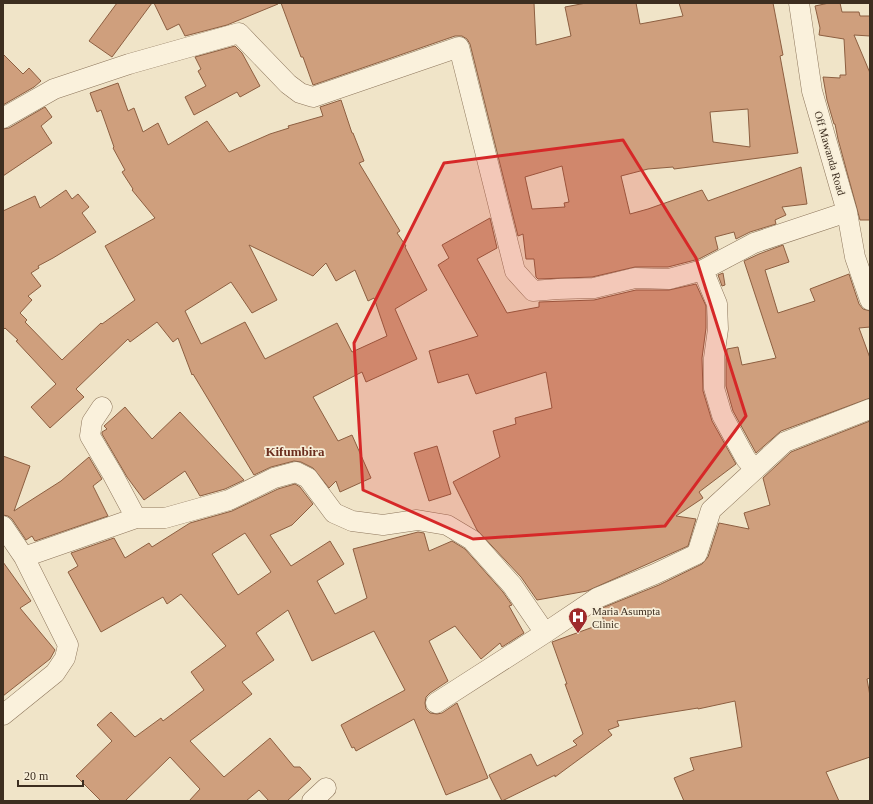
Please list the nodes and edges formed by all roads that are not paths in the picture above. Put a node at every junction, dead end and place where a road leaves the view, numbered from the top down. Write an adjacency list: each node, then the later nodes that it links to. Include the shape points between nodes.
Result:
1 (799, 3): 3 (street, Off Mawanda Road, via 812,91)
2 (3, 118): 4 (street, via 54,89 129,64 239,33 288,84 300,93 313,97 459,47 515,271 533,291 594,288 635,278 669,280)
3 (847, 212): 4 (street, via 754,242); 5 (street, Off Mawanda Road, via 855,257)
4 (703, 270): 8 (street, via 717,304 714,388 722,415 746,459)
5 (870, 300)
6 (102, 407): 9 (street, via 92,422 90,436)
7 (870, 409): 8 (street, via 785,442)
8 (755, 469): 12 (street, via 711,510 697,554 597,598)
9 (136, 518): 11 (street); 12 (street, via 165,518 229,500 274,478 296,472 308,478 334,513 352,521 382,525 418,520 447,525 472,540 512,585)
10 (3, 526): 11 (street)
11 (24, 557): 14 (street, via 68,645 65,658 55,673)
12 (545, 634): 13 (street)
13 (436, 702)
14 (3, 715)

